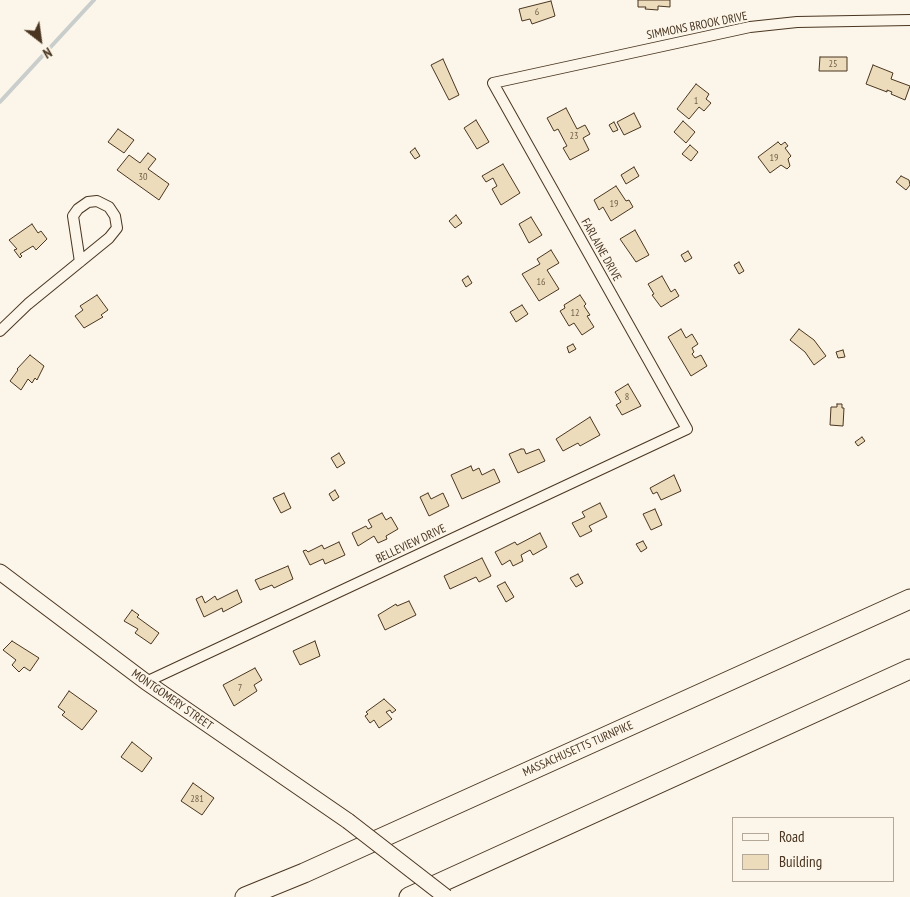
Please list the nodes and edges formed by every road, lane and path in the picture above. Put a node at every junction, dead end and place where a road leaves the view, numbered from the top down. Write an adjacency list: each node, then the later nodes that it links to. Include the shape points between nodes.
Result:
1 (910, 20): 2 (street, SIMMONS BROOK DRIVE, via 797,22 750,27)
2 (493, 83): 5 (street, FARLAINE DRIVE)
3 (80, 262): 3 (street, via 117,228 116,216 109,207 97,201 88,202 73,216); 4 (street)
4 (0, 331)
5 (687, 429): 9 (street, BELLEVIEW DRIVE)
6 (0, 572): 9 (main road, MONTGOMERY STREET)
7 (910, 599): 10 (highway, MASSACHUSETTS TURNPIKE)
8 (910, 669): 11 (highway)
9 (146, 682): 12 (main road, MONTGOMERY STREET, bridge, via 348,821)
10 (245, 897)
11 (409, 897)
12 (446, 897)

